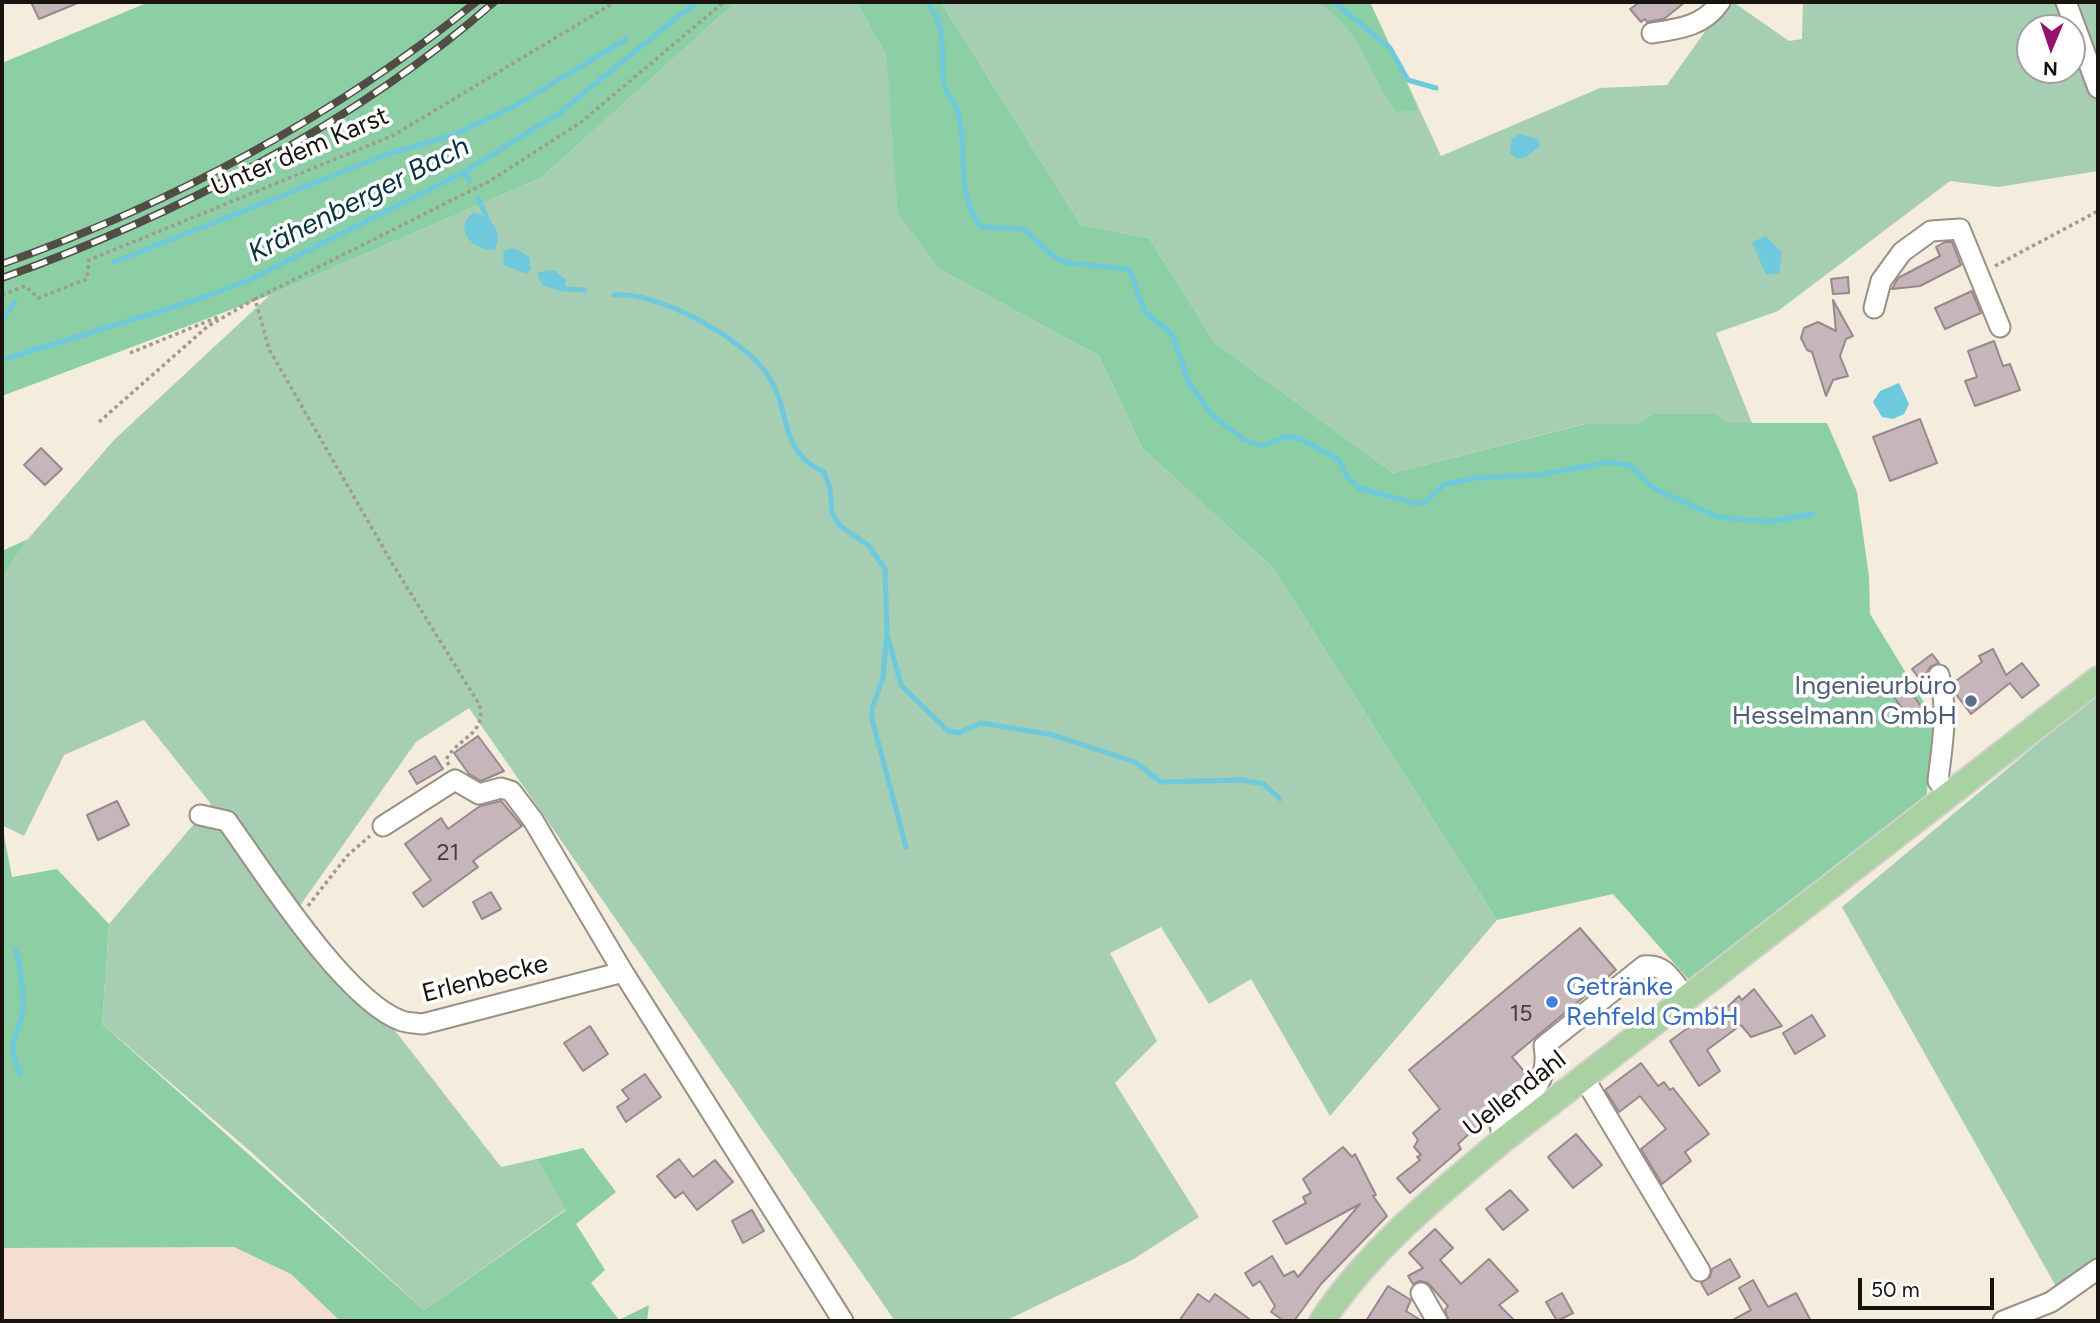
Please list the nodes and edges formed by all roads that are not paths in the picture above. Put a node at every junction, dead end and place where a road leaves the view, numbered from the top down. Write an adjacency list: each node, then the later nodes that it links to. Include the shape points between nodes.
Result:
1 (1720, 2): 3 (street, via 1709,18)
2 (2066, 2): 4 (street)
3 (1652, 33)
4 (2098, 88)
5 (1874, 308): 6 (street, via 1881,281 1902,252 1931,231 1960,229)
6 (2000, 327)
7 (1939, 675): 9 (street, via 1945,718 1938,781)
8 (2098, 679): 9 (main road, Uellendahl)
9 (1949, 796): 13 (main road, Uellendahl)
10 (200, 815): 12 (street, Erlenbecke, via 227,821 313,942 368,998 400,1020 423,1024)
11 (383, 826): 12 (street, via 455,780 479,794 501,788 511,791)
12 (623, 972): 19 (street)
13 (1686, 998): 14 (main road, Uellendahl); 15 (street, via 1665,970 1644,966 1544,1046 1548,1066 1538,1087 1499,1120)
14 (1584, 1078): 15 (main road, Uellendahl); 17 (street)
15 (1503, 1140): 20 (main road, Uellendahl, via 1378,1251)
16 (2098, 1269): 22 (street, via 2051,1302)
17 (1700, 1270)
18 (1421, 1293): 21 (street)
19 (843, 1321)
20 (1322, 1321)
21 (1437, 1321)
22 (2003, 1321)

